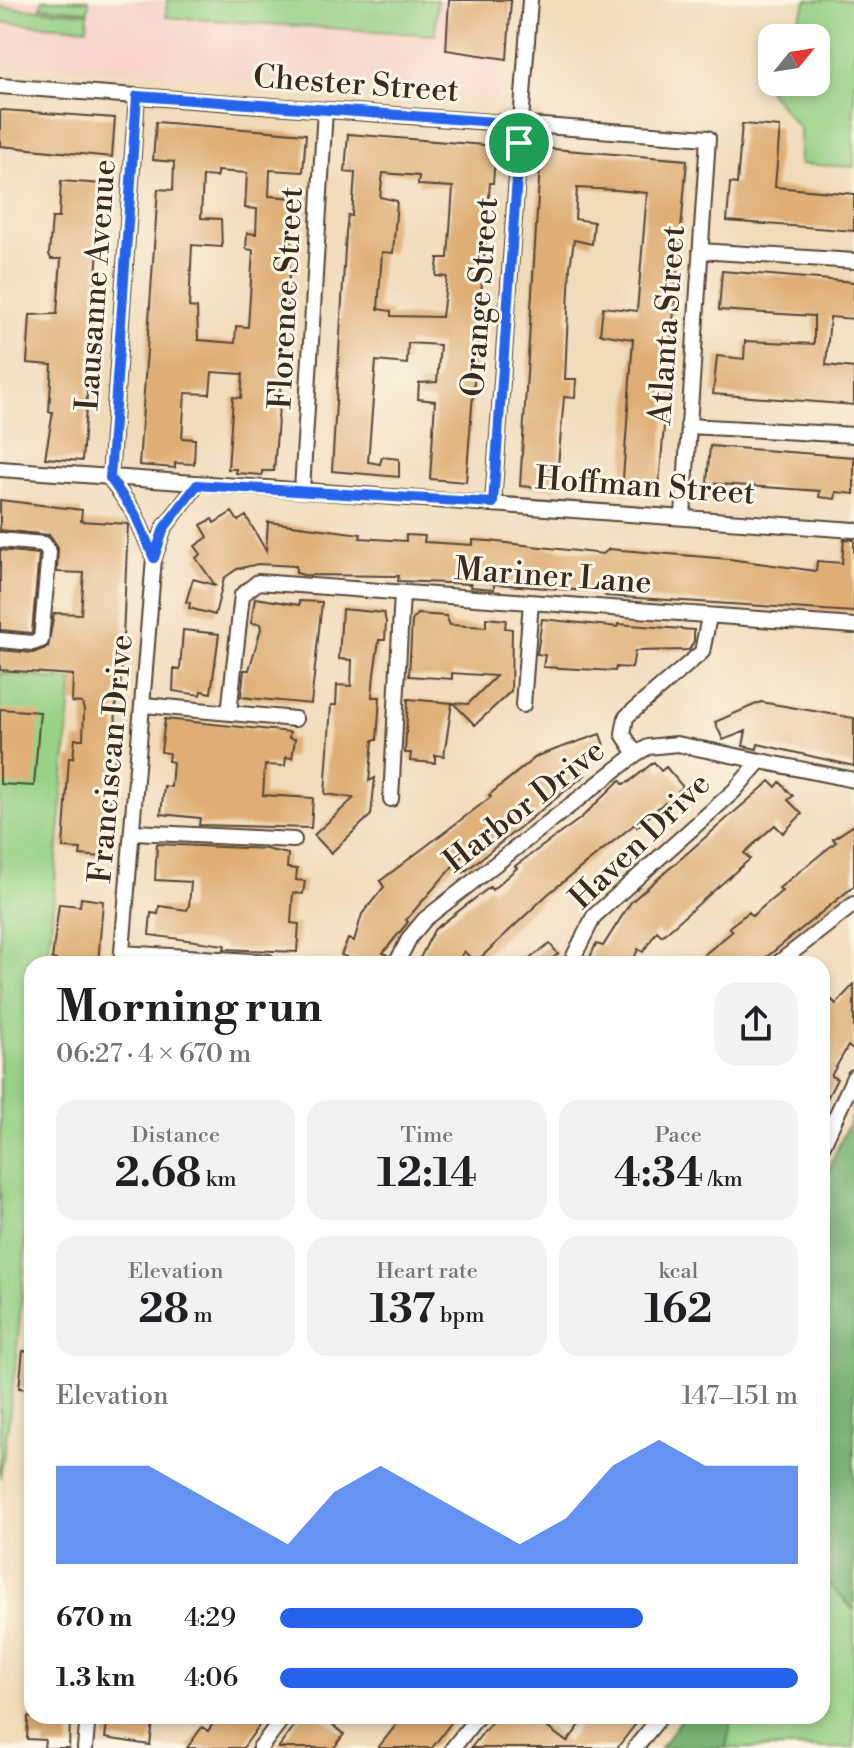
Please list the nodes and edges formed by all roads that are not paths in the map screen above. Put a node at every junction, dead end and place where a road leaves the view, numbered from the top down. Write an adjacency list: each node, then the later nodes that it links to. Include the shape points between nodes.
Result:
1 (530, 0): 5 (street, Orange Street)
2 (0, 86): 3 (street, Chester Street)
3 (137, 96): 4 (street, Chester Street); 12 (street, Lausanne Avenue)
4 (325, 110): 5 (street, Chester Street); 14 (street, Florence Street)
5 (521, 124): 6 (street, Chester Street); 15 (street, Orange Street)
6 (708, 138): 7 (street, Atlanta Street)
7 (700, 251): 8 (street); 9 (street, Atlanta Street)
8 (854, 261)
9 (688, 426): 10 (street); 16 (street, Atlanta Street)
10 (854, 435)
11 (0, 469): 12 (street, Hoffman Street)
12 (110, 478): 13 (street, Hoffman Street); 19 (street, Franciscan Drive, via 135,514)
13 (197, 485): 14 (street, Hoffman Street); 19 (street, Franciscan Drive, via 164,528)
14 (302, 490): 15 (street, Hoffman Street)
15 (493, 503): 16 (street, Hoffman Street)
16 (683, 516): 17 (street, Hoffman Street)
17 (854, 530)
18 (0, 540): 24 (street, via 44,544 49,552 41,640)
19 (154, 558): 25 (street, Franciscan Drive)
20 (402, 593): 21 (street, Mariner Lane); 27 (street, Mariner Lane, via 268,581 248,587 239,608); 32 (street)
21 (531, 602): 22 (street, Mariner Lane); 26 (street)
22 (709, 617): 23 (street, Mariner Lane); 29 (street, Harbor Drive, via 702,652 626,717 623,734)
23 (854, 626)
24 (0, 640)
25 (144, 705): 27 (street); 33 (street, Franciscan Drive)
26 (523, 705)
27 (229, 713): 28 (street)
28 (295, 719)
29 (636, 754): 30 (street, via 677,744); 37 (street, Harbor Drive, via 425,919)
30 (758, 763): 31 (street); 38 (street, Haven Drive, via 734,791 594,916)
31 (854, 780)
32 (391, 799)
33 (134, 832): 34 (street); 36 (street, Franciscan Drive)
34 (294, 840)
35 (854, 904): 39 (street)
36 (121, 956)
37 (401, 956)
38 (574, 956)
39 (787, 956)
40 (854, 1077): 41 (street)
41 (830, 1130)
42 (87, 1724): 46 (street)
43 (278, 1724): 47 (street)
44 (472, 1724): 48 (street)
45 (654, 1724): 49 (street)
46 (85, 1748)
47 (260, 1748)
48 (453, 1748)
49 (635, 1748)

